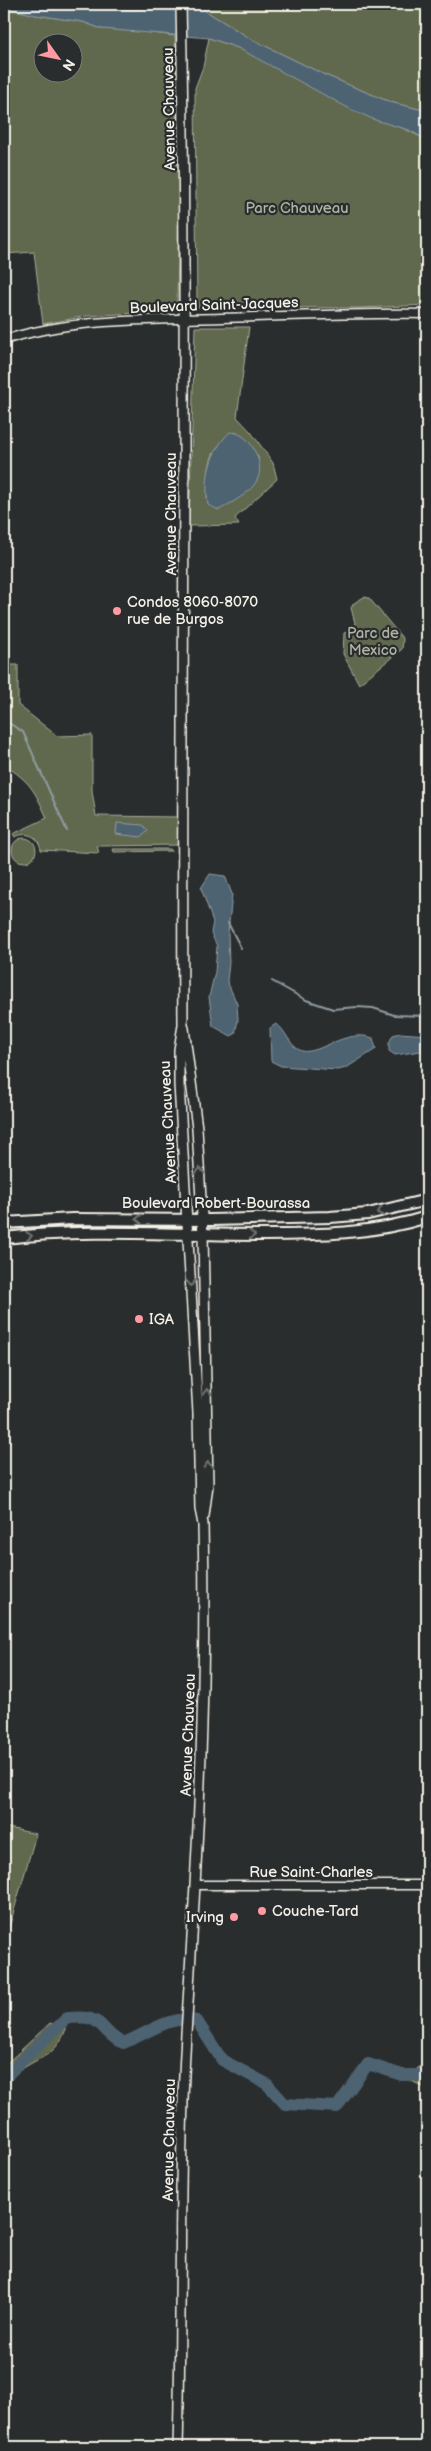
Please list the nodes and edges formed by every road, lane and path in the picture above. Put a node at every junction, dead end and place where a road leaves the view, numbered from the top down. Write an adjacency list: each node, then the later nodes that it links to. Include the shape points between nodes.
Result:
1 (181, 4): 3 (main road, Avenue Chauveau)
2 (427, 314): 3 (street, Boulevard Saint-Jacques)
3 (185, 318): 4 (street, Boulevard Saint-Jacques, via 86,323 32,331); 5 (main road, Avenue Chauveau)
4 (4, 340)
5 (183, 1025): 8 (main road, Avenue Chauveau, via 179,1084); 9 (main road, Avenue Chauveau, one-way to 5, via 197,1128)
6 (427, 1200): 9 (highway, Boulevard Robert-Bourassa, one-way to 9, via 368,1214)
7 (427, 1217): 12 (highway, Boulevard Robert-Bourassa, one-way to 7, via 313,1235 371,1229)
8 (188, 1218): 9 (highway, Boulevard Robert-Bourassa); 10 (highway, Boulevard Robert-Bourassa, one-way to 10); 11 (main road, Avenue Chauveau)
9 (202, 1219): 12 (main road, Avenue Chauveau)
10 (4, 1223)
11 (188, 1235): 12 (highway, Boulevard Robert-Bourassa); 13 (highway, Boulevard Robert-Bourassa, one-way to 11, via 53,1234); 14 (main road, Avenue Chauveau, one-way to 14)
12 (203, 1235): 14 (main road, Avenue Chauveau, one-way to 12, via 208,1486)
13 (4, 1238)
14 (203, 1524): 15 (main road, Avenue Chauveau, via 204,1711)
15 (195, 1885): 16 (street, Rue Saint-Charles); 17 (main road, Avenue Chauveau, via 186,2034)
16 (427, 1885)
17 (178, 2447)

